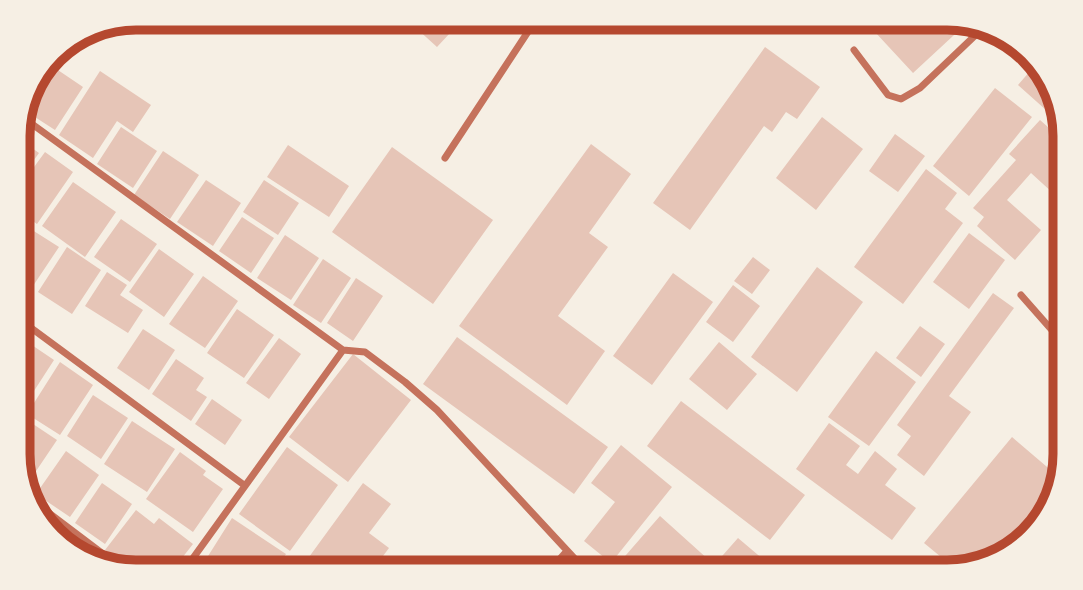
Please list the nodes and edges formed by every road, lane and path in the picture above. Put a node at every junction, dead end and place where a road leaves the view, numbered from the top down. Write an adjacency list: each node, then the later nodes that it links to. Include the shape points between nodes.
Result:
1 (529, 30): 5 (street)
2 (977, 34): 3 (street, via 920,88 901,99 888,95)
3 (854, 50)
4 (31, 123): 9 (street)
5 (445, 158)
6 (1021, 295): 8 (street)
7 (30, 327): 10 (street)
8 (1053, 331)
9 (342, 349): 10 (street); 12 (street, via 365,352 437,410)
10 (244, 485): 14 (street)
11 (47, 512): 13 (street)
12 (566, 552): 15 (street); 16 (street)
13 (105, 556)
14 (191, 560)
15 (559, 560)
16 (574, 560)

